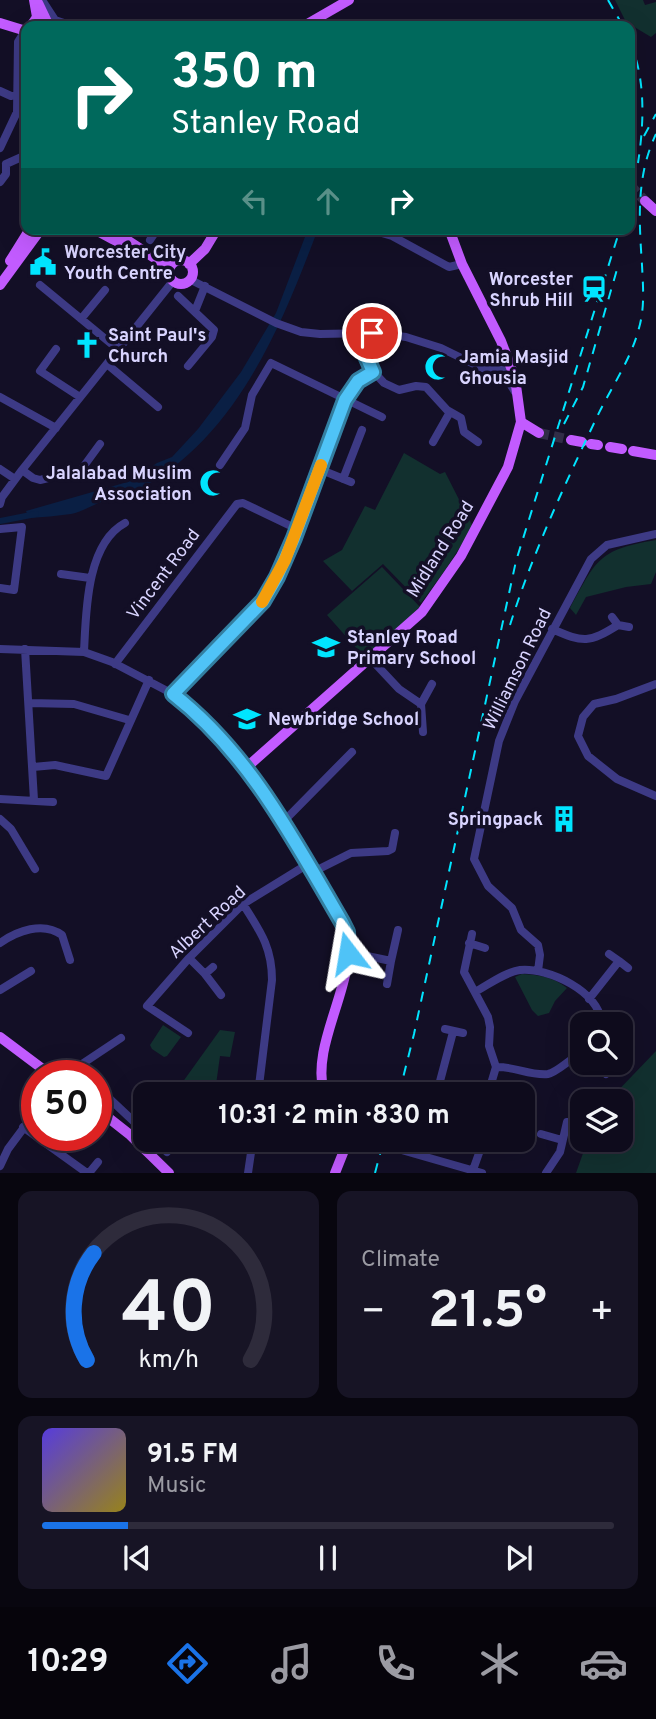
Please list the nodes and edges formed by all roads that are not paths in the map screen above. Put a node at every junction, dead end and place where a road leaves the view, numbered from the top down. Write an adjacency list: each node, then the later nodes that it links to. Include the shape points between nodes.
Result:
1 (38, 0): 3 (main road); 4 (main road); 5 (street)
2 (349, 0): 6 (main road)
3 (34, 21)
4 (47, 21)
5 (56, 21)
6 (312, 21)
7 (0, 23): 8 (main road)
8 (21, 28)
9 (21, 38): 11 (street)
10 (0, 91): 11 (street)
11 (17, 94): 12 (street, via 17,112)
12 (0, 148)
13 (0, 155): 15 (street)
14 (21, 157): 15 (street)
15 (3, 163): 16 (street, via 6,174)
16 (0, 182)
17 (645, 201): 18 (main road)
18 (656, 211)
19 (26, 235): 31 (main road)
20 (37, 235): 34 (main road)
21 (105, 235): 27 (main road, via 122,244)
22 (123, 235): 27 (main road)
23 (153, 235): 27 (street)
24 (213, 235): 28 (main road)
25 (389, 235): 29 (street, via 449,267)
26 (451, 235): 29 (main road, Midland Road)
27 (144, 245): 30 (main road)
28 (189, 264): 30 (main road, via 180,261); 32 (main road)
29 (462, 264): 42 (main road, Midland Road)
30 (170, 268): 33 (main road)
31 (0, 275)
32 (191, 280): 33 (main road, via 184,284); 36 (street)
33 (173, 281): 44 (street)
34 (0, 285)
35 (40, 285): 40 (street)
36 (205, 286): 39 (street); 41 (street, via 301,332)
37 (104, 290): 40 (street)
38 (178, 296): 39 (street)
39 (195, 311): 49 (street, via 214,333)
40 (81, 319): 44 (street)
41 (372, 333): 45 (street, via 406,337); 50 (street, via 366,356)
42 (501, 341): 45 (street, via 500,354 492,362); 48 (main road, Midland Road)
43 (55, 349): 53 (street, via 40,372)
44 (120, 351): 47 (street)
45 (455, 354): 46 (street)
46 (475, 364): 48 (street, via 488,368); 51 (street)
47 (108, 365): 53 (street); 56 (street)
48 (511, 365): 51 (street, via 502,373); 54 (main road, Midland Road)
49 (188, 366)
50 (373, 372): 55 (street, via 358,381); 57 (street, via 395,389 426,387)
51 (492, 373): 54 (street, via 509,383)
52 (0, 397): 60 (street)
53 (80, 397): 60 (street)
54 (519, 397): 59 (main road, Midland Road)
55 (345, 400): 58 (street); 68 (street, via 271,363 252,394 245,428); 70 (street)
56 (158, 407)
57 (450, 412): 63 (street); 64 (street, via 461,418 464,432)
58 (382, 417)
59 (521, 422): 62 (main road); 88 (main road, Midland Road, via 499,486 449,575 408,626)
60 (56, 428): 71 (street)
61 (362, 430): 70 (street, via 347,480)
62 (539, 433)
63 (433, 442)
64 (478, 442)
65 (100, 444): 71 (street, via 81,470 40,480)
66 (621, 449): 67 (main road)
67 (656, 455)
68 (220, 465)
69 (0, 469): 72 (street)
70 (319, 469): 76 (street)
71 (22, 470): 72 (street)
72 (15, 479): 73 (street)
73 (0, 504)
74 (124, 523): 79 (street, via 110,534)
75 (0, 529): 80 (street, via 22,527 14,590)
76 (297, 529): 89 (street, Vincent Road, via 243,502 236,504); 93 (street, via 263,601)
77 (656, 534): 84 (street, Williamson Road, via 617,541 598,551)
78 (61, 574): 79 (street)
79 (90, 578): 87 (street)
80 (0, 588)
81 (612, 617): 82 (street)
82 (618, 625): 83 (street); 84 (street, via 585,641)
83 (629, 626)
84 (552, 629): 123 (street, Williamson Road, via 499,741 474,859 488,886 512,908 521,930 537,945)
85 (0, 649): 86 (street)
86 (25, 649): 87 (street); 94 (street)
87 (83, 652): 89 (street)
88 (369, 657): 95 (street, via 399,689); 100 (main road, Midland Road)
89 (115, 664): 90 (street)
90 (149, 680): 93 (street); 96 (street)
91 (432, 684): 95 (street)
92 (656, 684): 101 (street, via 594,704 583,717 578,736 588,756 617,779)
93 (173, 694): 100 (street)
94 (29, 703): 96 (street, via 74,704); 99 (street)
95 (421, 704): 97 (street)
96 (129, 720): 99 (street, via 104,777 68,767)
97 (423, 732)
98 (352, 751): 106 (street)
99 (33, 766): 103 (street)
100 (247, 767): 106 (main road)
101 (656, 796)
102 (0, 799): 103 (street)
103 (34, 800): 104 (street)
104 (53, 802)
105 (0, 819): 109 (street)
106 (283, 822): 108 (main road)
107 (395, 833): 108 (street, Albert Road, via 388,851 351,853)
108 (310, 868): 110 (street, Albert Road); 114 (main road, via 347,932)
109 (35, 869)
110 (243, 904): 116 (street, Albert Road); 139 (street, via 272,961)
111 (398, 930): 118 (street)
112 (1, 942): 117 (street, via 19,932 54,930 62,935)
113 (485, 948): 127 (street, via 471,939 464,967)
114 (348, 953): 118 (street); 140 (main road, via 323,1059)
115 (609, 954): 119 (street)
116 (189, 958): 124 (street); 132 (street, Albert Road, via 147,1006)
117 (70, 960)
118 (391, 961): 125 (street)
119 (619, 961): 121 (street); 129 (street)
120 (213, 967): 124 (street)
121 (628, 968)
122 (31, 971): 126 (street)
123 (538, 971): 127 (street, via 515,971); 129 (street, via 557,976)
124 (205, 974): 128 (street)
125 (387, 984)
126 (0, 990)
127 (475, 992): 138 (street, via 490,1024 489,1046)
128 (221, 995)
129 (589, 999): 130 (street)
130 (596, 1012)
131 (454, 1031): 141 (street)
132 (188, 1033)
133 (0, 1037): 136 (main road)
134 (121, 1038): 137 (street)
135 (570, 1058): 138 (street, via 548,1074)
136 (31, 1060)
137 (87, 1060)
138 (496, 1067): 142 (street)
139 (259, 1082)
140 (324, 1082)
141 (440, 1082)
142 (492, 1082)
143 (112, 1101): 145 (street)
144 (112, 1121): 161 (main road)
145 (133, 1121)
146 (567, 1122): 149 (street)
147 (21, 1130): 151 (street)
148 (541, 1134): 149 (street)
149 (562, 1140): 164 (street)
150 (0, 1143): 151 (street)
151 (8, 1149): 158 (street)
152 (57, 1151): 160 (street)
153 (251, 1152): 162 (street)
154 (343, 1152): 163 (main road)
155 (408, 1152): 159 (street, bridge)
156 (481, 1152): 159 (street)
157 (98, 1162): 160 (street)
158 (0, 1166)
159 (477, 1172)
160 (88, 1173)
161 (169, 1173)
162 (248, 1173)
163 (335, 1173)
164 (546, 1173)

